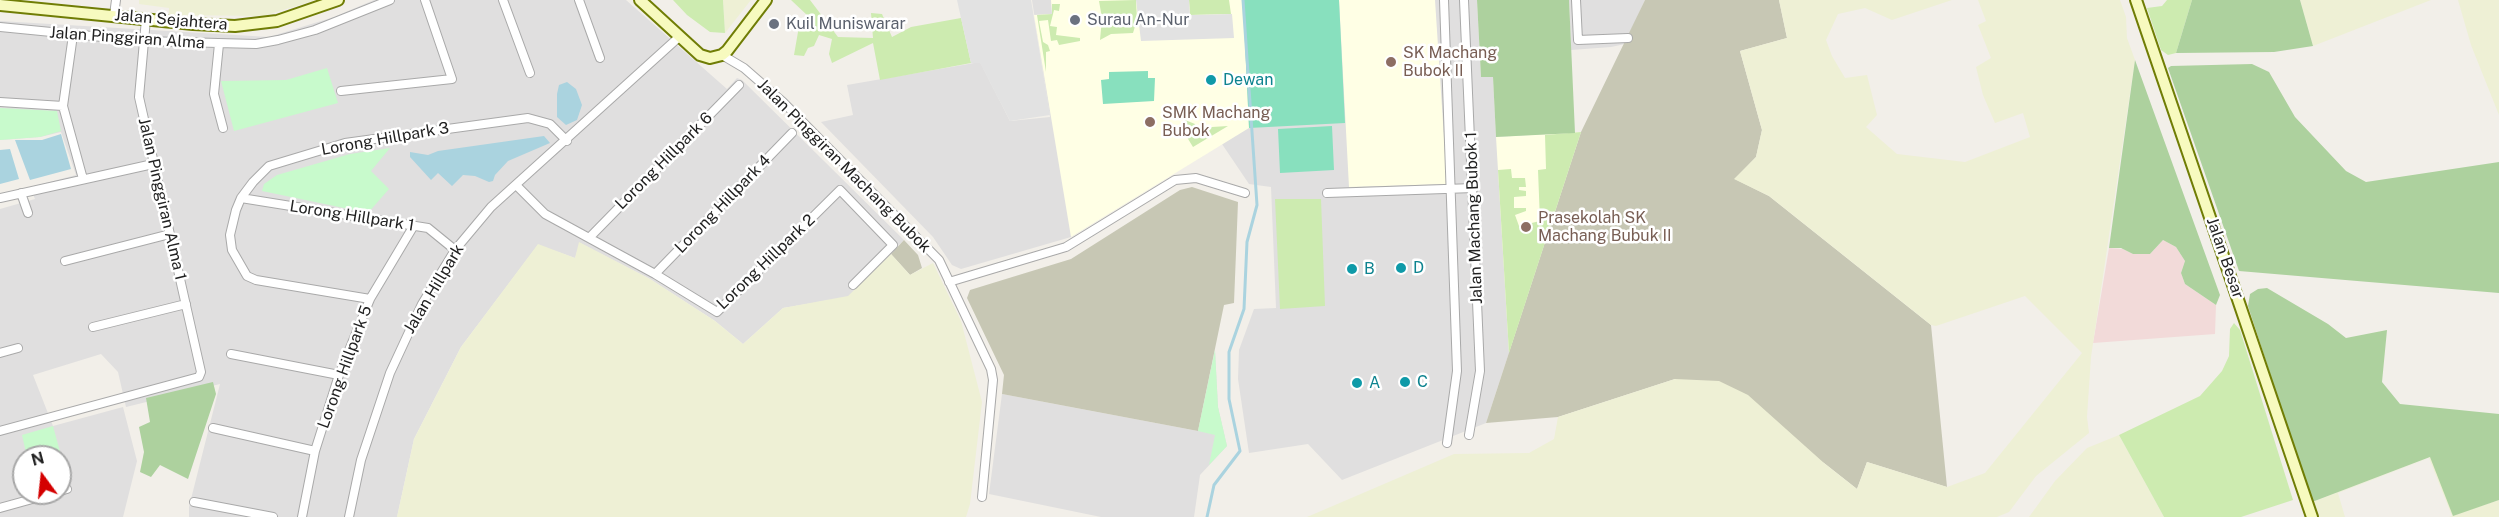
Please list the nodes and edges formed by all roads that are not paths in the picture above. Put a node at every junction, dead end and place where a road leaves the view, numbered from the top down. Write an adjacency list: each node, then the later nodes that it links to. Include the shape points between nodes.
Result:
1 (116, 0): 14 (street)
2 (338, 0): 15 (main road, Jalan Sejahtera, via 300,15 255,25 216,26)
3 (390, 0): 21 (street, Jalan Pinggiran Alma, via 343,20 278,40)
4 (425, 0): 26 (street, via 452,79)
5 (503, 0): 24 (street)
6 (579, 0): 23 (street)
7 (640, 0): 18 (main road)
8 (766, 0): 22 (main road)
9 (1444, 0): 36 (street)
10 (1464, 0): 35 (street, Jalan Machang Bubok 1)
11 (1576, 0): 19 (street, via 1578,40)
12 (2136, 0): 68 (main road, Jalan Besar)
13 (0, 5): 14 (main road, Jalan Sejahtera)
14 (114, 15): 15 (main road, Jalan Sejahtera)
15 (146, 19): 20 (street, Jalan Pinggiran Alma 1)
16 (0, 27): 17 (street, Jalan Pinggiran Alma)
17 (73, 35): 20 (street, Jalan Pinggiran Alma); 28 (street)
18 (679, 38): 22 (main road, via 705,57); 31 (street, Jalan Hillpark)
19 (1628, 38)
20 (143, 41): 21 (street, Jalan Pinggiran Alma); 32 (street, Jalan Pinggiran Alma 1, via 139,97)
21 (219, 44): 29 (street, via 214,94)
22 (722, 56): 49 (street, Jalan Pinggiran Machang Bubok, via 744,68 783,102 939,260)
23 (600, 58)
24 (530, 73)
25 (739, 85): 45 (street, Lorong Hillpark 6)
26 (341, 91)
27 (0, 102): 28 (street)
28 (63, 106): 33 (street)
29 (223, 128)
30 (792, 134): 48 (street, Lorong Hillpark 4)
31 (567, 141): 34 (street, Jalan Hillpark); 41 (street, Lorong Hillpark 3, via 550,124 528,118 345,143 269,166)
32 (153, 164): 33 (street); 44 (street, Jalan Pinggiran Alma 1)
33 (83, 179): 37 (street)
34 (517, 186): 45 (street, Lorong Hillpark 2, via 545,214); 46 (street, Jalan Hillpark, via 491,207)
35 (1474, 188): 36 (street); 60 (street, Jalan Machang Bubok 1, via 1480,370)
36 (1452, 189): 39 (street); 61 (street, via 1457,371)
37 (21, 193): 40 (street); 42 (street)
38 (1245, 193): 49 (street, via 1196,178 1175,180 1066,247)
39 (1327, 194)
40 (0, 198)
41 (241, 198): 43 (street, Lorong Hillpark 1); 51 (street, Lorong Hillpark 3, via 230,235 232,249 247,276)
42 (28, 213)
43 (413, 227): 46 (street, Lorong Hillpark 1, via 428,228); 51 (street, Lorong Hillpark 5)
44 (170, 234): 47 (street); 52 (street, Jalan Pinggiran Alma 1)
45 (590, 237): 48 (street, Lorong Hillpark 2)
46 (455, 250): 67 (street, Jalan Hillpark, via 423,304 390,373 361,460)
47 (65, 261)
48 (655, 274): 50 (street, Lorong Hillpark 2, via 717,312 840,190 893,245)
49 (949, 282): 63 (street, Jalan Pinggiran Machang Bubok, via 993,380)
50 (853, 285)
51 (370, 298): 57 (street, Lorong Hillpark 5)
52 (186, 304): 53 (street); 59 (street, Jalan Pinggiran Alma 1, via 201,368 199,377)
53 (93, 327)
54 (18, 348): 55 (street)
55 (0, 353)
56 (231, 354): 57 (street)
57 (339, 375): 62 (street, Lorong Hillpark 5)
58 (213, 428): 62 (street)
59 (0, 431)
60 (1469, 435)
61 (1447, 443)
62 (315, 450): 66 (street, Lorong Hillpark 5)
63 (982, 497)
64 (194, 502): 65 (street)
65 (273, 517)
66 (302, 517)
67 (349, 517)
68 (2312, 517)

